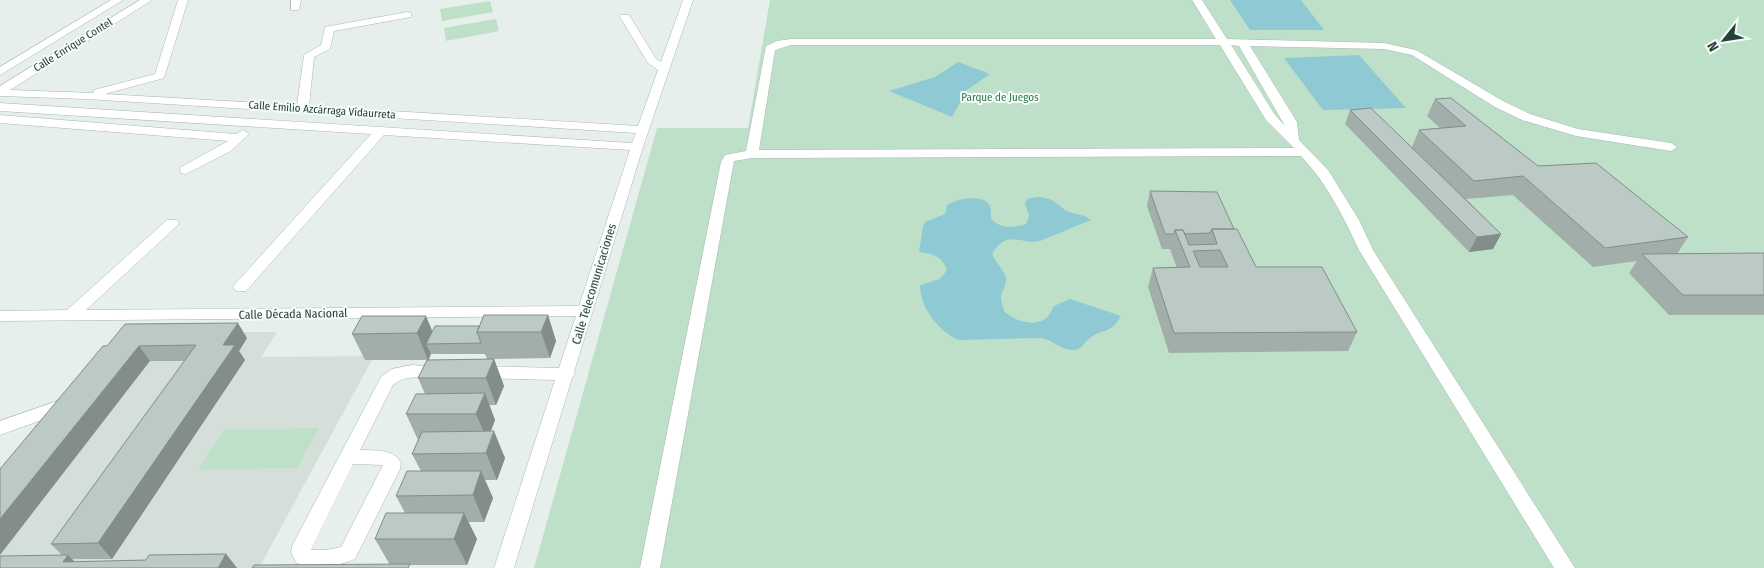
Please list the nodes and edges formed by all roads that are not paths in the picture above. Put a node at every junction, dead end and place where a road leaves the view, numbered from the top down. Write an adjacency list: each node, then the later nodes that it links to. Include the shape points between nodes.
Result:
1 (118, 0): 11 (street, Calle Enrique Contel)
2 (147, 0): 12 (street, Calle Enrique Contel)
3 (183, 0): 13 (street, via 160,76)
4 (688, 0): 10 (street, Calle Telecomunicaciones)
5 (1197, 0): 8 (street)
6 (407, 16): 16 (street, via 329,29 326,47 308,55)
7 (626, 17): 10 (street, via 652,61)
8 (1223, 42): 9 (street); 27 (street, via 1270,117); 30 (street, via 781,44 770,48)
9 (1243, 43): 27 (street, via 1292,122); 29 (street, via 1400,48 1416,53 1499,104 1526,116 1576,132)
10 (665, 69): 23 (street, Calle Telecomunicaciones)
11 (0, 72)
12 (0, 92): 13 (street, Calle Emilio Azcárraga Vidaurreta)
13 (86, 96): 14 (street, Calle Emilio Azcárraga Vidaurreta)
14 (239, 105): 16 (street, Calle Emilio Azcárraga Vidaurreta); 20 (street)
15 (0, 107): 17 (street, Calle Emilio Azcárraga Vidaurreta)
16 (303, 108): 19 (street, Calle Emilio Azcárraga Vidaurreta)
17 (118, 114): 20 (street, Calle Emilio Azcárraga Vidaurreta); 22 (street)
18 (0, 119): 22 (street)
19 (457, 119): 23 (street, Calle Emilio Azcárraga Vidaurreta); 25 (street)
20 (221, 121): 21 (street, Calle Emilio Azcárraga Vidaurreta)
21 (255, 123): 24 (street, Calle Emilio Azcárraga Vidaurreta); 26 (street)
22 (113, 128): 26 (street)
23 (644, 130): 28 (street, Calle Telecomunicaciones)
24 (380, 132): 25 (street, Calle Emilio Azcárraga Vidaurreta); 33 (street)
25 (442, 136): 28 (street, Calle Emilio Azcárraga Vidaurreta)
26 (239, 138): 31 (street)
27 (1298, 146): 30 (street); 45 (street, via 1322,170 1366,250)
28 (637, 147): 34 (street, Calle Telecomunicaciones)
29 (1671, 147)
30 (752, 154): 44 (street, via 730,158 726,162)
31 (186, 170)
32 (172, 223): 35 (street)
33 (241, 287)
34 (586, 311): 37 (street, Calle Década Nacional); 39 (street, Calle Telecomunicaciones)
35 (71, 315): 36 (street, Calle Década Nacional); 37 (street, Calle Década Nacional)
36 (0, 316)
37 (140, 316): 38 (street)
38 (128, 330)
39 (566, 374): 42 (street, via 397,373 386,381); 43 (street, Calle Telecomunicaciones)
40 (75, 394): 41 (street, via 61,407)
41 (0, 428)
42 (349, 456): 42 (street, via 302,546 300,552 303,557 332,559 348,553 391,469 392,463 384,458)
43 (504, 568)
44 (650, 568)
45 (1566, 568)

